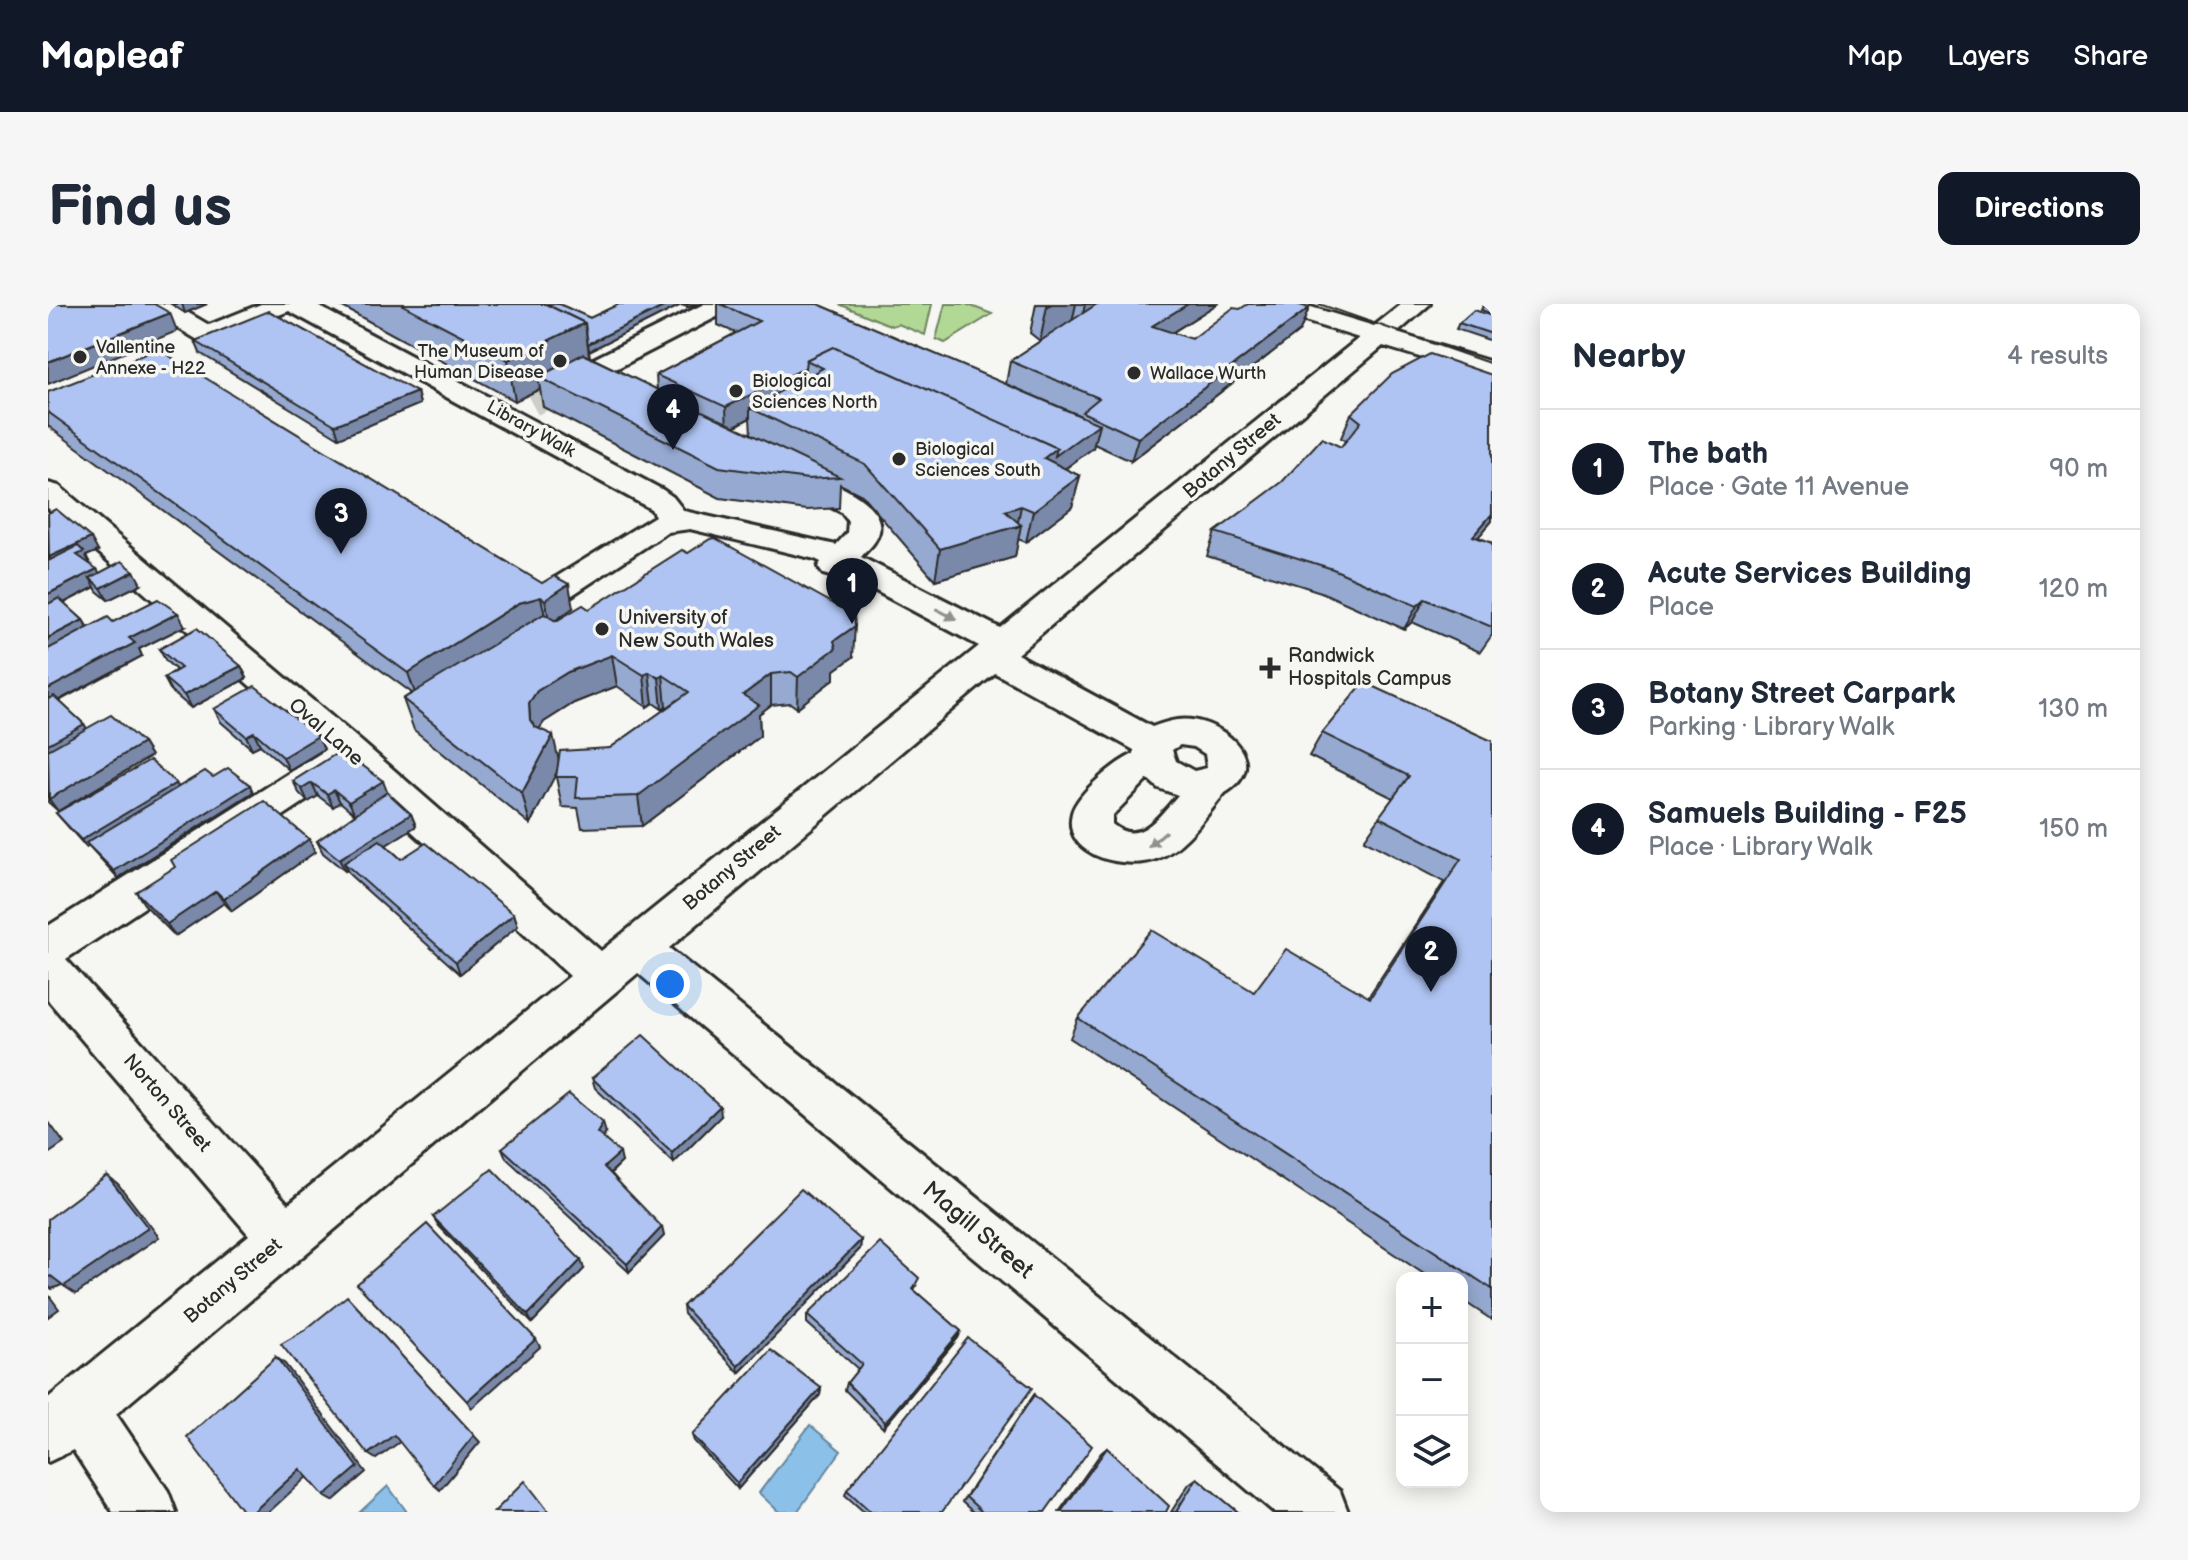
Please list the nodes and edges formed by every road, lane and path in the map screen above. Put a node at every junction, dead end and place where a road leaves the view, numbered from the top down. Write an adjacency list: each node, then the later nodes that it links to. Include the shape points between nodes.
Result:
1 (155, 304): 8 (street)
2 (283, 304): 8 (street)
3 (295, 304): 15 (street, Library Walk, via 518,408 662,503)
4 (723, 304): 12 (street)
5 (1275, 304): 7 (street)
6 (1328, 304): 7 (street)
7 (1397, 320): 10 (street); 11 (street, via 1418,345); 20 (street, Botany Street)
8 (204, 333): 9 (street)
9 (175, 345)
10 (1492, 351)
11 (1492, 371)
12 (561, 386)
13 (764, 462): 18 (street, via 857,510 865,530)
14 (48, 492): 22 (street, Oval Lane)
15 (674, 520): 16 (street); 19 (street, via 581,574)
16 (732, 531): 17 (street); 18 (street, via 800,545)
17 (705, 555)
18 (837, 563): 20 (street, via 925,632)
19 (530, 596)
20 (991, 655): 21 (street); 24 (street, Botany Street)
21 (1155, 752): 21 (street, one-way to 21, via 1164,736 1196,734 1217,744 1228,768 1155,843 1129,851 1107,843 1092,828 1092,812)
22 (350, 753): 23 (street); 24 (street, Oval Lane)
23 (48, 948)
24 (618, 962): 26 (street, Botany Street); 29 (street, Magill Street)
25 (48, 969): 26 (street, Norton Street)
26 (285, 1238): 27 (street, Botany Street)
27 (64, 1421): 28 (street)
28 (147, 1512)
29 (1319, 1512)

